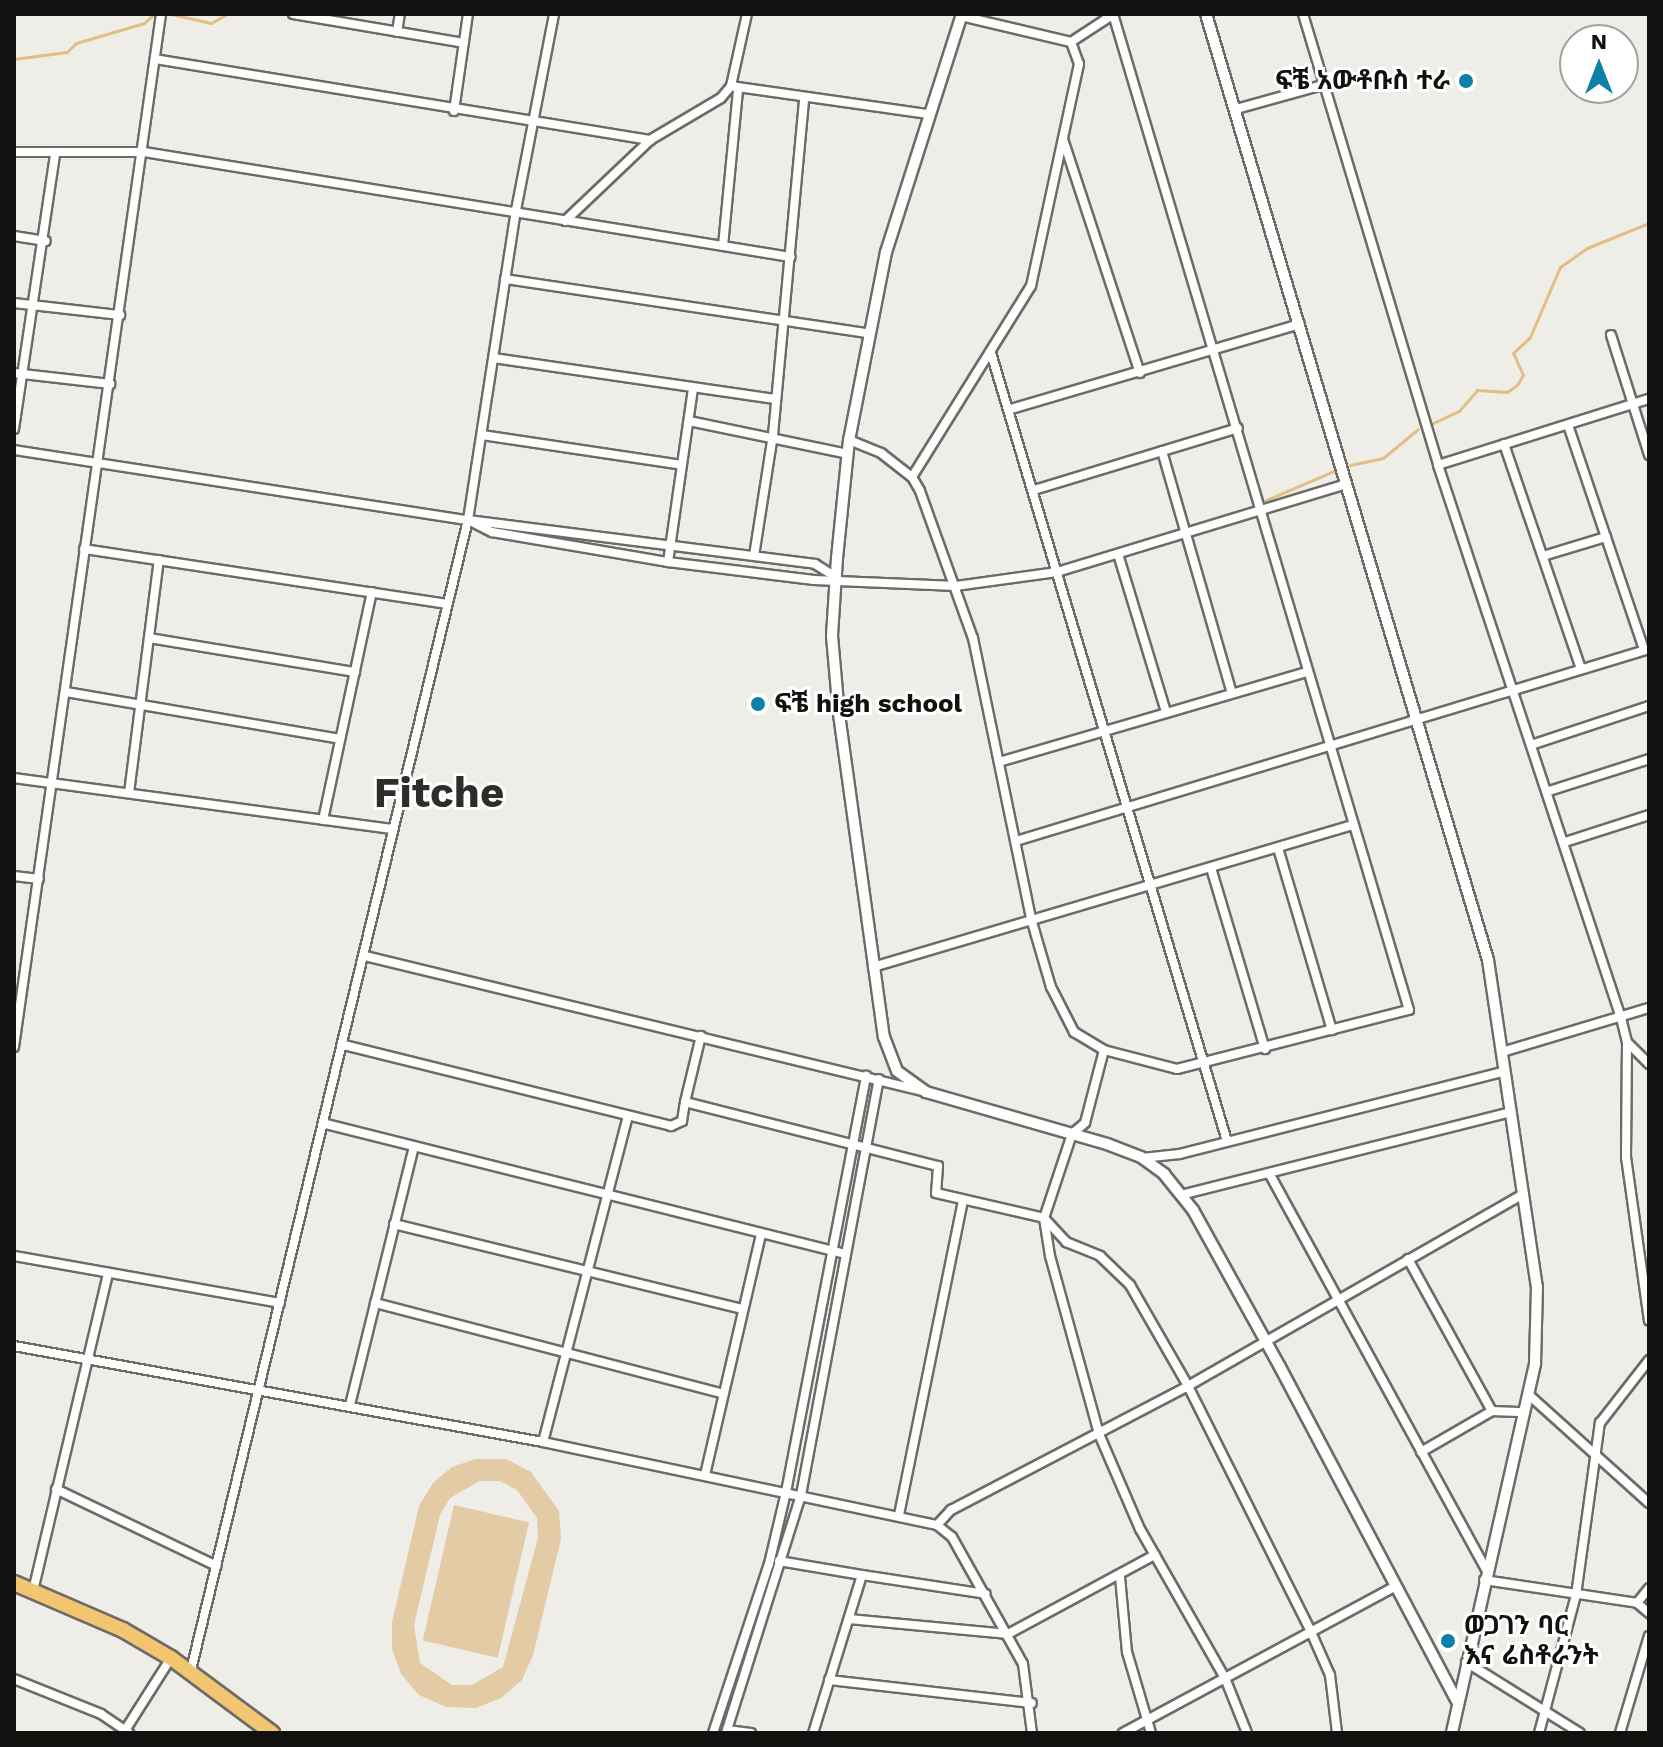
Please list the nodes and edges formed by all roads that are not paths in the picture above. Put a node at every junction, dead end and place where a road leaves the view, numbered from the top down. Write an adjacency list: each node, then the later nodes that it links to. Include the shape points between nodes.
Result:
1 (161, 14): 14 (street)
2 (293, 14): 11 (street)
3 (400, 14): 11 (street)
4 (468, 14): 13 (street)
5 (554, 14): 21 (street)
6 (747, 14): 16 (street)
7 (1113, 14): 12 (street); 41 (street)
8 (1206, 14): 18 (street)
9 (1303, 14): 15 (street)
10 (962, 15): 12 (street); 20 (street)
11 (397, 32): 13 (street)
12 (1071, 42): 23 (street, via 1079,64)
13 (464, 43): 19 (street)
14 (155, 59): 19 (street); 25 (street)
15 (1326, 84): 18 (street); 66 (street)
16 (734, 87): 17 (street); 22 (street, via 697,116); 31 (street)
17 (804, 98): 20 (street); 32 (street)
18 (1236, 109): 38 (street)
19 (454, 111): 21 (street)
20 (928, 114): 39 (street, via 886,252)
21 (533, 125): 22 (street); 27 (street)
22 (650, 140): 28 (street)
23 (1063, 140): 42 (street, via 1031,286); 45 (street)
24 (14, 152): 26 (street)
25 (144, 152): 26 (street); 27 (street); 36 (street)
26 (55, 154): 30 (street)
27 (516, 210): 28 (street); 33 (street)
28 (565, 221): 31 (street)
29 (14, 236): 30 (street)
30 (46, 241): 35 (street)
31 (723, 246): 32 (street)
32 (791, 257): 37 (street)
33 (505, 279): 37 (street); 43 (street)
34 (14, 303): 35 (street)
35 (33, 305): 36 (street); 44 (street)
36 (120, 315): 46 (street)
37 (785, 320): 39 (street); 48 (street)
38 (1300, 324): 41 (street); 68 (street)
39 (868, 333): 58 (street)
40 (1611, 335): 50 (street)
41 (1216, 351): 45 (street); 54 (street)
42 (991, 353): 51 (street); 67 (street)
43 (494, 358): 47 (street); 56 (street)
44 (18, 373): 46 (street); 55 (street)
45 (1140, 373): 51 (street)
46 (110, 384): 64 (street)
47 (693, 388): 48 (street); 52 (street)
48 (776, 399): 57 (street)
49 (1649, 399): 50 (street)
50 (1630, 405): 53 (street); 63 (street)
51 (1011, 409): 69 (street)
52 (689, 421): 57 (street); 65 (street)
53 (1568, 425): 59 (street); 73 (street)
54 (1238, 428): 61 (street); 70 (street)
55 (14, 429)
56 (482, 435): 65 (street); 71 (street)
57 (773, 435): 62 (street); 77 (street)
58 (849, 440): 62 (street); 67 (street, via 881,453)
59 (1504, 444): 66 (street); 78 (street)
60 (14, 450): 64 (street)
61 (1162, 451): 69 (street); 72 (street)
62 (848, 454): 82 (street)
63 (1649, 454)
64 (99, 462): 71 (street); 75 (street)
65 (682, 465): 74 (street)
66 (1438, 465): 91 (street)
67 (912, 477): 83 (street)
68 (1347, 484): 70 (street); 97 (street)
69 (1034, 490): 81 (street)
70 (1261, 511): 72 (street); 90 (street)
71 (468, 520): 74 (street); 80 (street, via 492,532); 85 (street)
72 (1186, 534): 76 (street); 93 (street)
73 (1606, 537): 78 (street); 87 (street)
74 (671, 547): 77 (street); 80 (street)
75 (84, 549): 79 (street); 92 (street)
76 (1118, 554): 81 (street); 96 (street)
77 (754, 556): 82 (street, via 815,564)
78 (1543, 556): 88 (street)
79 (159, 560): 84 (street); 86 (street)
80 (668, 562): 82 (street)
81 (1057, 572): 83 (street); 98 (street)
82 (838, 579): 83 (street); 122 (street, via 832,636 839,714)
83 (956, 586): 103 (street, via 973,638)
84 (372, 592): 85 (street); 89 (street)
85 (447, 604): 112 (street)
86 (149, 638): 89 (street); 94 (street)
87 (1647, 649): 88 (street)
88 (1581, 669): 91 (street)
89 (355, 672): 99 (street)
90 (1307, 672): 93 (street); 101 (street)
91 (1517, 690): 97 (street); 100 (street)
92 (66, 692): 94 (street); 105 (street)
93 (1232, 693): 96 (street)
94 (141, 705): 99 (street); 107 (street)
95 (1649, 706): 100 (street)
96 (1166, 712): 98 (street)
97 (1417, 719): 101 (street); 132 (street, via 1488,960)
98 (1102, 730): 103 (street); 108 (street)
99 (340, 739): 110 (street)
100 (1534, 744): 106 (street)
101 (1329, 748): 108 (street); 111 (street)
102 (1649, 759): 106 (street)
103 (999, 762): 113 (street)
104 (14, 778): 105 (street)
105 (55, 783): 107 (street); 118 (street)
106 (1549, 791): 114 (street)
107 (129, 793): 110 (street)
108 (1127, 809): 113 (street); 119 (street)
109 (1649, 815): 114 (street)
110 (323, 820): 112 (street)
111 (1352, 825): 115 (street); 125 (street, via 1409,1010)
112 (392, 829): 121 (street)
113 (1016, 841): 120 (street)
114 (1565, 842): 124 (street)
115 (1278, 848): 116 (street); 125 (street)
116 (1211, 868): 119 (street); 130 (street)
117 (14, 876): 118 (street)
118 (39, 879): 129 (street)
119 (1149, 887): 120 (street); 134 (street)
120 (1032, 922): 122 (street); 131 (street, via 1051,987 1074,1032)
121 (365, 956): 126 (street); 128 (street)
122 (873, 967): 138 (street, via 884,1037 897,1071)
123 (1649, 1008): 124 (street)
124 (1621, 1018): 127 (street); 132 (street)
125 (1332, 1030): 130 (street)
126 (701, 1036): 136 (street); 139 (street)
127 (1627, 1042): 133 (street); 158 (street, via 1626,1157)
128 (344, 1045): 141 (street); 142 (street)
129 (14, 1047)
130 (1265, 1049): 134 (street)
131 (1104, 1050): 134 (street, via 1177,1069); 143 (street, via 1085,1123)
132 (1502, 1052): 135 (street)
133 (1649, 1064)
134 (1201, 1066): 144 (street)
135 (1505, 1071): 140 (street); 144 (street)
136 (866, 1076): 137 (street); 145 (street)
137 (879, 1079): 138 (street); 147 (street)
138 (926, 1092): 143 (street)
139 (685, 1102): 141 (street, via 682,1121 671,1126); 145 (street)
140 (1511, 1112): 149 (street); 150 (street)
141 (628, 1116): 152 (street)
142 (326, 1124): 146 (street); 166 (street)
143 (1072, 1134): 148 (street); 154 (street)
144 (1227, 1141): 148 (street)
145 (852, 1146): 147 (street); 159 (street)
146 (414, 1147): 152 (street); 155 (street)
147 (866, 1149): 153 (street, via 938,1166 936,1193); 160 (street)
148 (1142, 1158): 151 (street)
149 (1269, 1173): 151 (street); 165 (street)
150 (1523, 1194): 162 (street); 178 (street, via 1539,1310)
151 (1181, 1195): 170 (street)
152 (607, 1196): 156 (street); 164 (street)
153 (963, 1200): 154 (street); 191 (street)
154 (1044, 1218): 175 (street, via 1066,1242 1100,1256 1130,1285); 182 (street, via 1064,1317)
155 (394, 1224): 164 (street); 167 (street)
156 (761, 1235): 159 (street); 168 (street)
157 (1649, 1237): 158 (street)
158 (1638, 1240): 169 (street)
159 (831, 1251): 160 (street); 188 (street)
160 (846, 1254): 189 (street)
161 (14, 1256): 163 (street)
162 (1408, 1259): 165 (street); 180 (street)
163 (108, 1273): 166 (street); 173 (street)
164 (586, 1275): 168 (street); 172 (street)
165 (1338, 1299): 170 (street); 184 (street)
166 (280, 1303): 176 (street)
167 (375, 1303): 172 (street); 179 (street)
168 (742, 1309): 177 (street)
169 (1649, 1320)
170 (1265, 1342): 175 (street); 201 (street)
171 (14, 1346): 173 (street)
172 (566, 1351): 177 (street); 183 (street)
173 (86, 1358): 176 (street); 187 (street)
174 (1649, 1360): 185 (street, via 1600,1423)
175 (1188, 1386): 182 (street); 209 (street)
176 (261, 1388): 179 (street); 196 (street)
177 (721, 1393): 186 (street)
178 (1529, 1395): 181 (street); 185 (street)
179 (350, 1405): 183 (street)
180 (1492, 1411): 181 (street); 184 (street)
181 (1525, 1412): 198 (street)
182 (1099, 1434): 192 (street, via 951,1510); 193 (street)
183 (543, 1442): 186 (street)
184 (1421, 1452): 198 (street)
185 (1595, 1454): 190 (street); 205 (street)
186 (705, 1475): 188 (street)
187 (56, 1489): 196 (street); 203 (street)
188 (786, 1492): 189 (street); 195 (street)
189 (801, 1495): 191 (street); 194 (street)
190 (1649, 1503)
191 (899, 1515): 192 (street)
192 (937, 1525): 204 (street, via 952,1537)
193 (1155, 1555): 199 (street); 215 (street)
194 (783, 1559): 195 (street); 197 (street); 223 (street)
195 (769, 1564): 225 (street)
196 (217, 1566): 214 (street)
197 (862, 1575): 204 (street); 208 (street)
198 (1485, 1575): 205 (street); 213 (street)
199 (1120, 1577): 210 (street); 221 (street, via 1127,1652)
200 (14, 1583): 203 (highway)
201 (1396, 1586): 209 (street); 218 (street)
202 (1649, 1588): 206 (street)
203 (33, 1591): 212 (highway)
204 (986, 1594): 210 (street)
205 (1576, 1595): 206 (street); 220 (street)
206 (1637, 1603): 207 (street)
207 (1649, 1613)
208 (849, 1619): 210 (street); 217 (street)
209 (1311, 1632): 215 (street); 232 (street, via 1330,1675)
210 (1008, 1634): 219 (street, via 1023,1664)
211 (1649, 1636): 236 (street)
212 (171, 1658): 214 (highway); 222 (street)
213 (1465, 1661): 218 (street); 220 (street)
214 (191, 1670): 224 (highway)
215 (1225, 1678): 221 (street); 231 (street)
216 (14, 1679): 222 (street, via 101,1714)
217 (829, 1680): 219 (street); 227 (street)
218 (1456, 1700): 233 (street)
219 (1032, 1703): 228 (street)
220 (1544, 1706): 234 (street); 235 (street)
221 (1149, 1719): 229 (street); 230 (street)
222 (126, 1732)
223 (726, 1732): 226 (street)
224 (272, 1733)
225 (713, 1733)
226 (751, 1733)
227 (813, 1733)
228 (1032, 1733)
229 (1123, 1733)
230 (1151, 1733)
231 (1247, 1733)
232 (1337, 1733)
233 (1452, 1733)
234 (1539, 1733)
235 (1580, 1733)
236 (1620, 1733)

